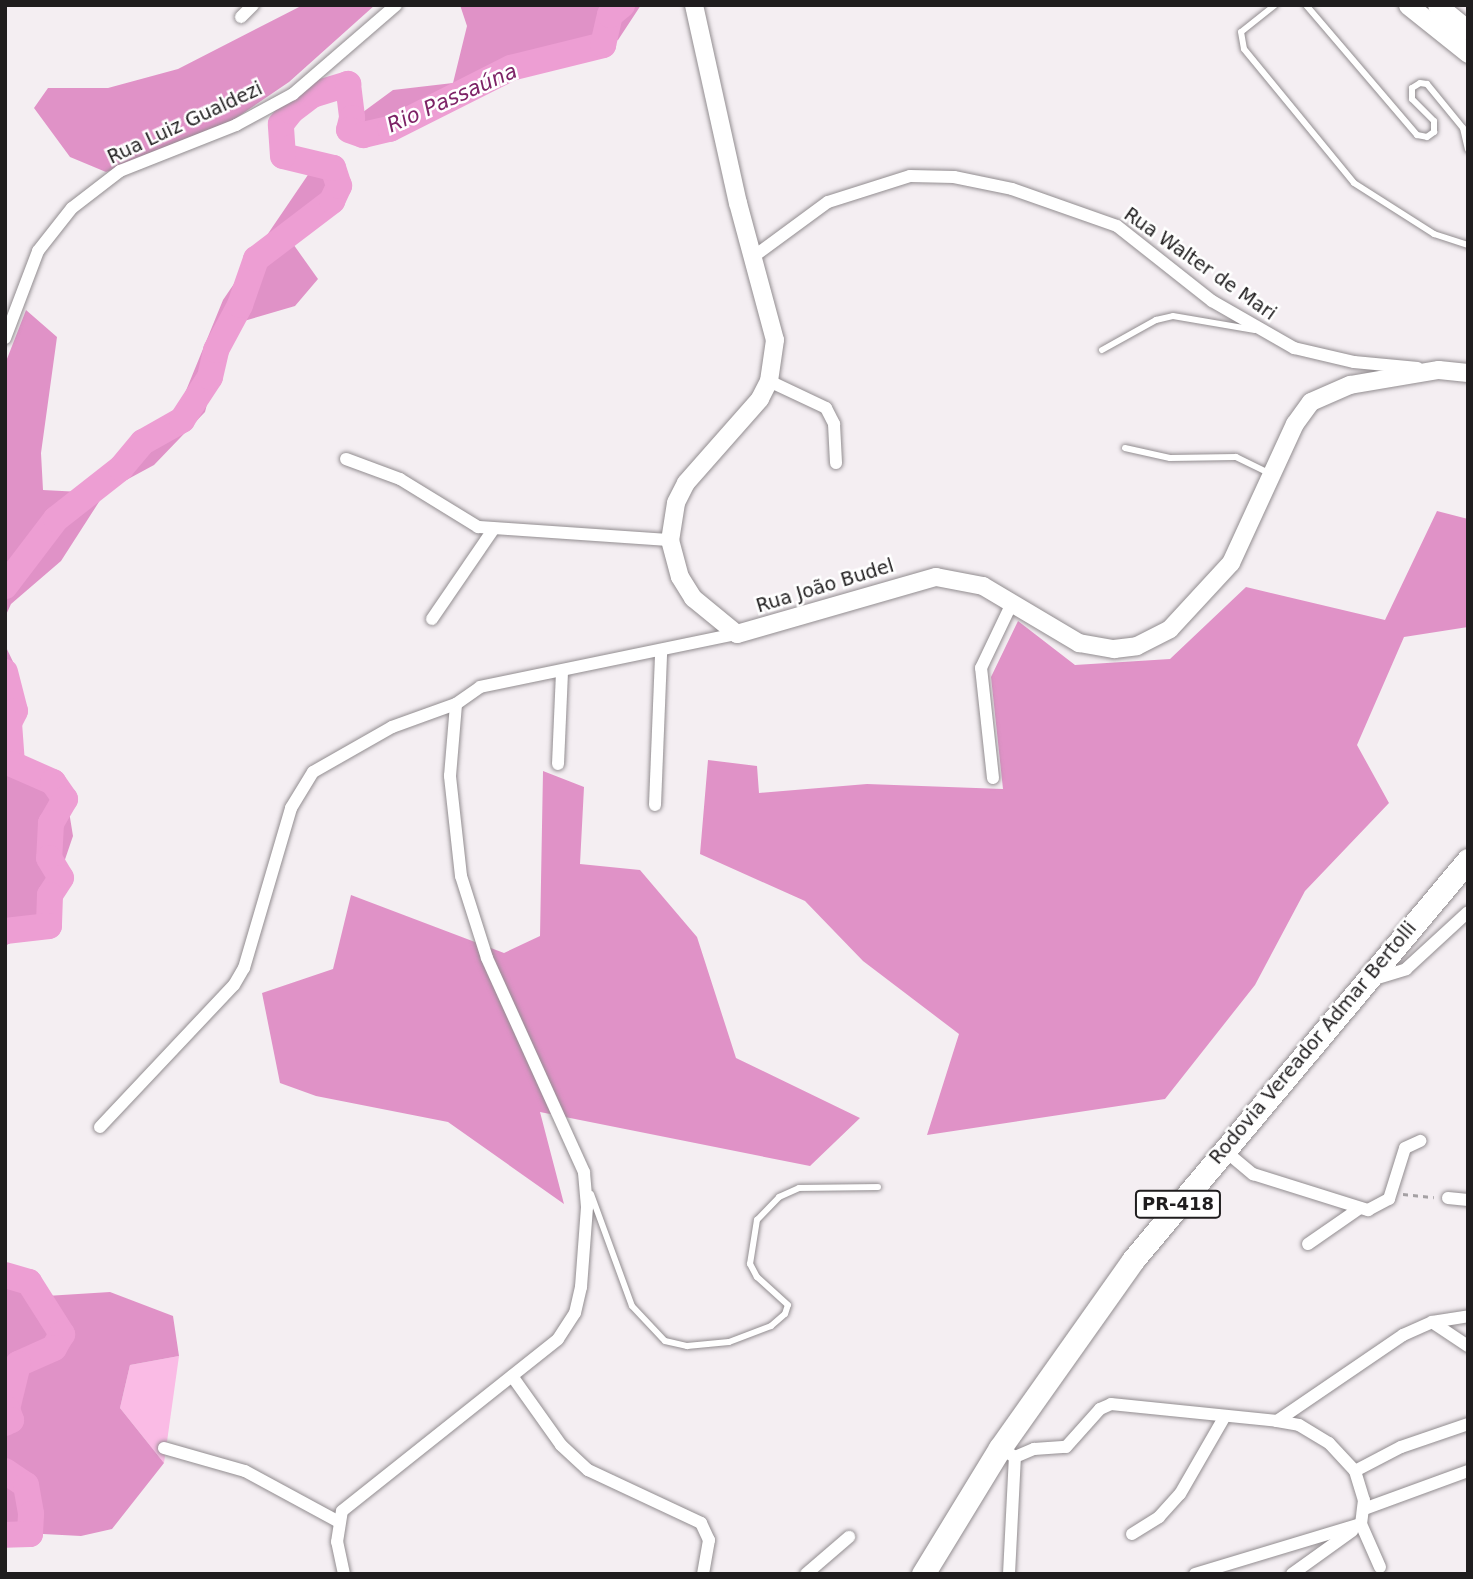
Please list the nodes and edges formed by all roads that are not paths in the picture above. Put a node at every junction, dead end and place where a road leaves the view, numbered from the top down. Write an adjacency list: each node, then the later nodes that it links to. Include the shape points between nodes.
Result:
1 (253, 5): 8 (street)
2 (396, 5): 16 (street, Rua Luiz Gualdezi, via 293,94 236,125 120,171 72,208 38,251)
3 (694, 5): 14 (street, Rua João Budel)
4 (1275, 5): 13 (lane, via 1241,32 1244,49 1354,183 1434,234)
5 (1307, 5): 11 (lane, via 1417,135 1427,137 1434,132 1434,121 1412,99 1412,88 1420,83 1427,84)
6 (1408, 5): 10 (main road)
7 (1437, 5): 9 (main road)
8 (241, 17)
9 (1468, 30)
10 (1468, 53)
11 (1465, 125): 12 (lane)
12 (1468, 149)
13 (1468, 245)
14 (753, 257): 15 (street, Rua Walter de Mari, via 828,202 910,176 954,177 1012,189 1116,226); 20 (street, Rua João Budel, via 775,340)
15 (1258, 331): 17 (lane, via 1173,316 1156,320); 18 (street, Rua Walter de Mari, via 1333,359)
16 (5, 338)
17 (1102, 350)
18 (1439, 370): 19 (street, Rua João Budel); 24 (street, Rua João Budel, via 1350,385 1321,396 1302,412)
19 (1468, 373)
20 (769, 381): 23 (street, via 827,408 834,424); 26 (street, Rua João Budel, via 749,416 686,483 676,503)
21 (1125, 448): 24 (lane, via 1182,459 1236,457)
22 (346, 459): 25 (street, via 400,479 464,522)
23 (836, 463)
24 (1273, 475): 27 (street, Rua João Budel, via 1231,564 1155,639 1136,646 1093,647)
25 (494, 530): 26 (street); 28 (street)
26 (670, 540): 29 (street, Rua João Budel, via 680,577 693,598)
27 (1012, 603): 29 (street, Rua João Budel, via 971,581 936,577); 34 (street, via 981,668)
28 (432, 619)
29 (737, 634): 30 (street)
30 (660, 653): 31 (street); 35 (street)
31 (562, 672): 32 (street, via 480,687); 33 (street)
32 (456, 704): 39 (street, via 392,727 304,781 291,808 244,968 234,985); 42 (street, via 451,806 474,924)
33 (558, 764)
34 (993, 778)
35 (655, 805)
36 (1468, 860): 38 (highway, Rodovia Vereador Admar Bertolli / PR-418)
37 (1468, 912): 38 (street, via 1406,969)
38 (1364, 982): 41 (highway, Rodovia Vereador Admar Bertolli / PR-418)
39 (100, 1127)
40 (1420, 1141): 46 (street, via 1405,1148 1391,1193 1380,1207)
41 (1224, 1150): 46 (street, via 1253,1174); 56 (highway, Rodovia Vereador Admar Bertolli / PR-418, via 1133,1260)
42 (584, 1172): 43 (lane, via 632,1306 665,1341 687,1346 729,1342 771,1326 785,1314 788,1306 757,1277 750,1264 757,1220 779,1197 799,1188); 51 (street, via 586,1226 575,1313 558,1339)
43 (878, 1187)
44 (1448, 1198): 45 (street)
45 (1468, 1200)
46 (1360, 1208): 47 (street)
47 (1308, 1244)
48 (1468, 1316): 49 (street)
49 (1432, 1322): 50 (street); 53 (street, via 1404,1335)
50 (1468, 1346)
51 (512, 1376): 60 (street, via 351,1502); 66 (street, via 561,1445 588,1470 701,1523 709,1540)
52 (1225, 1416): 53 (street); 56 (street, via 1111,1404 1100,1409 1066,1447); 62 (street, via 1181,1494 1160,1517)
53 (1277, 1421): 57 (street, via 1299,1425 1329,1443)
54 (1468, 1424): 57 (street, via 1401,1447)
55 (164, 1448): 60 (street, via 245,1472)
56 (1007, 1452): 68 (highway, Rodovia Vereador Admar Bertolli / PR-418); 69 (street)
57 (1355, 1471): 59 (street)
58 (1468, 1471): 59 (street)
59 (1364, 1509): 61 (street)
60 (337, 1521): 65 (street)
61 (1361, 1524): 64 (street); 70 (street); 71 (street)
62 (1132, 1534)
63 (849, 1537): 67 (street)
64 (1380, 1567)
65 (344, 1574)
66 (703, 1574)
67 (806, 1574)
68 (923, 1574)
69 (1009, 1574)
70 (1195, 1574)
71 (1292, 1574)

